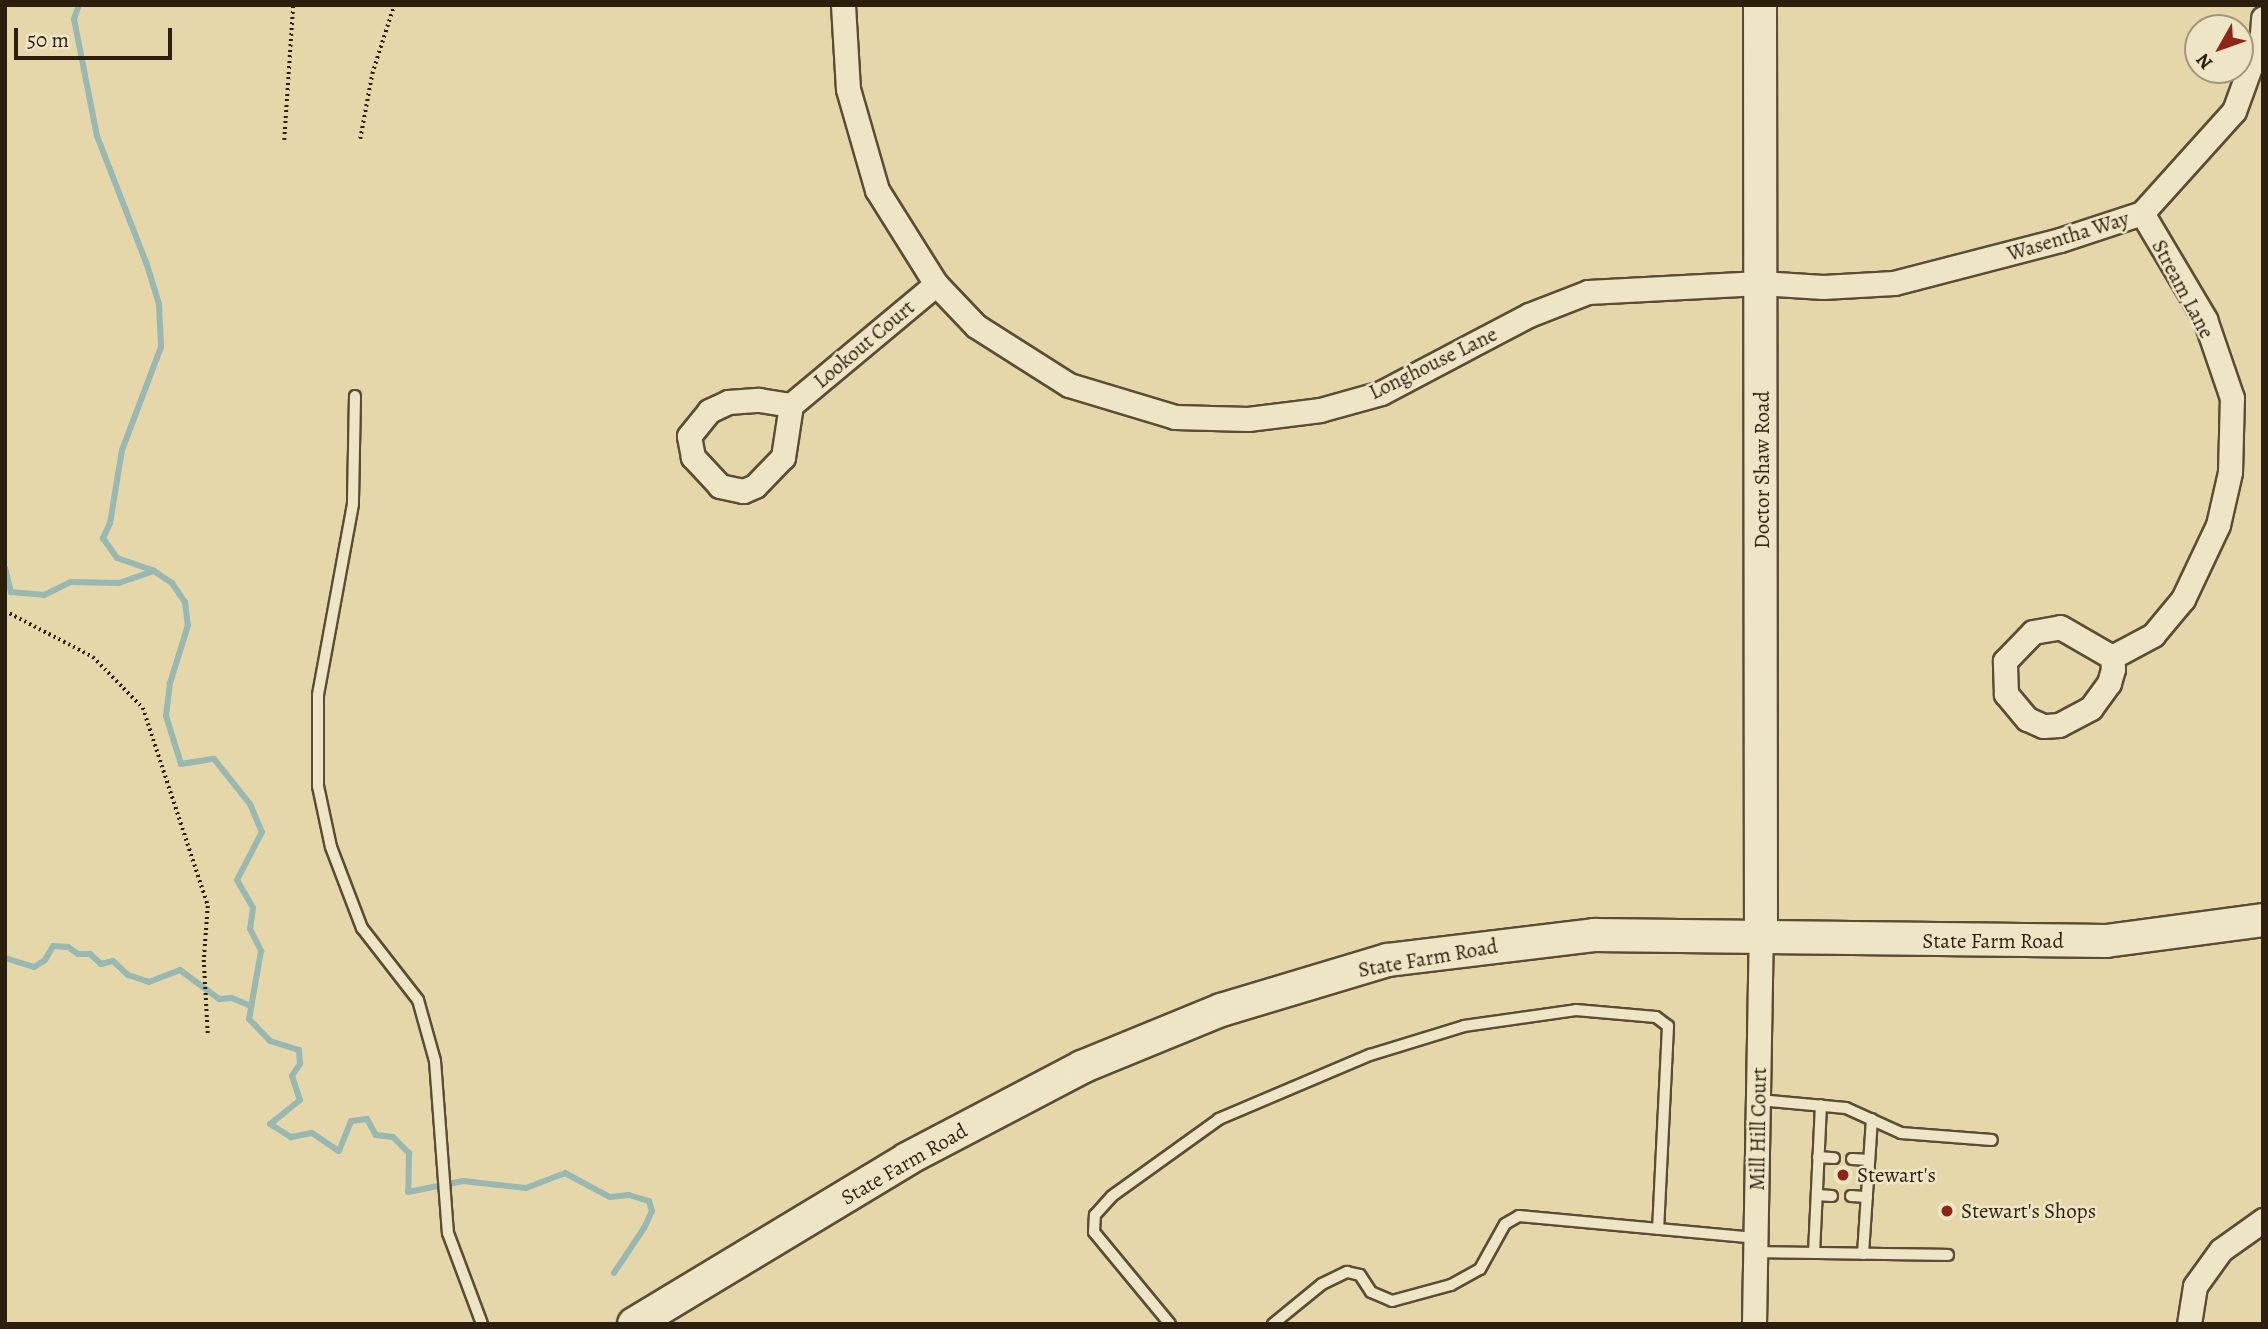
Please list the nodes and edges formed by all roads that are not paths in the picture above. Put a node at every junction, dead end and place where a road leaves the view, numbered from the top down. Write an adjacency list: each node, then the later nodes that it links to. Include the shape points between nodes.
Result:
1 (843, 5): 6 (street, Longhouse Lane, via 848,89 877,190)
2 (1760, 5): 5 (main road, Doctor Shaw Road)
3 (2263, 18): 4 (street, Wasentha Way, via 2262,34 2234,111)
4 (2141, 213): 5 (street, Wasentha Way, via 2060,240 1894,283 1822,287); 9 (street, Stream Lane, via 2205,319 2232,398 2230,472 2218,525 2183,599 2152,635)
5 (1760, 283): 6 (street, Longhouse Lane, via 1588,292 1530,315 1381,393 1320,410 1248,419 1175,417 1069,385 976,326); 11 (main road, Doctor Shaw Road)
6 (936, 284): 8 (street, Lookout Court)
7 (355, 396): 30 (lane, via 353,505 318,695 318,786 331,847 362,928 418,1000 435,1061 448,1233)
8 (791, 405): 8 (street, via 783,457 755,486 743,491 720,486 693,457 690,436 709,411 728,402)
9 (2112, 657): 9 (street, via 2060,627 2033,632 2005,661 2006,694 2027,719 2059,725 2098,700 2109,683)
10 (2263, 920): 11 (main road, State Farm Road, via 2106,941)
11 (1761, 934): 12 (street, Mill Hill Court); 31 (main road, State Farm Road, via 1594,935 1479,946 1388,960 1221,1010 1082,1067 919,1153)
12 (1759, 1101): 13 (lane); 26 (street, Mill Hill Court)
13 (1821, 1105): 14 (lane, via 1846,1108); 16 (lane)
14 (1872, 1119): 15 (lane, via 1900,1133); 19 (lane)
15 (1992, 1140)
16 (1818, 1157): 17 (lane); 20 (lane)
17 (1835, 1158)
18 (1852, 1159): 19 (lane)
19 (1869, 1160): 23 (lane)
20 (1817, 1195): 21 (lane); 27 (lane)
21 (1832, 1196)
22 (1851, 1196): 23 (lane)
23 (1867, 1197): 28 (lane)
24 (2263, 1220): 35 (street, via 2221,1250 2195,1286)
25 (1658, 1229): 26 (lane); 32 (lane, via 1668,1026 1656,1017 1576,1010 1464,1026 1370,1055 1241,1108 1112,1196 1096,1214 1094,1232); 33 (lane, via 1520,1216 1506,1224 1480,1269 1451,1286 1392,1301 1371,1292 1360,1275 1347,1272 1322,1284)
26 (1755, 1245): 27 (lane); 34 (street, Mill Hill Court)
27 (1814, 1253): 28 (lane)
28 (1863, 1254): 29 (lane)
29 (1948, 1255)
30 (482, 1324)
31 (634, 1324)
32 (1170, 1324)
33 (1273, 1324)
34 (1754, 1324)
35 (2189, 1324)

